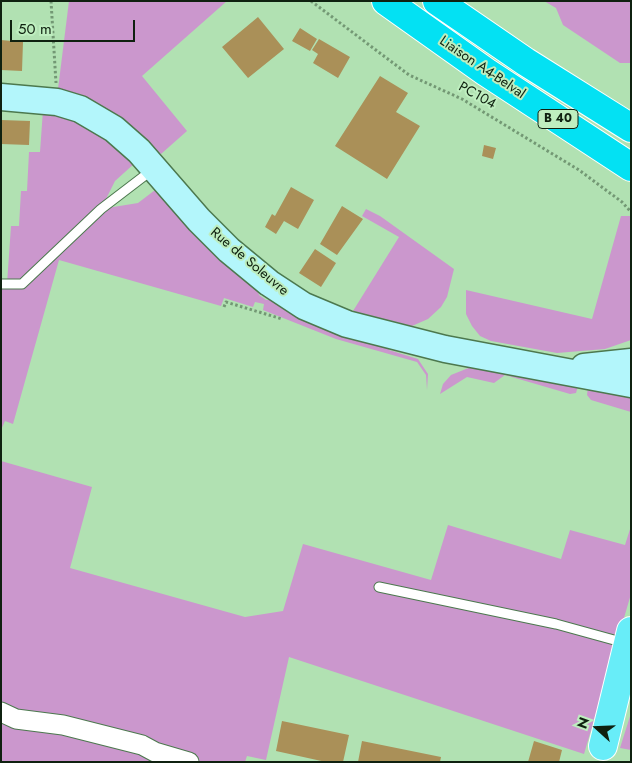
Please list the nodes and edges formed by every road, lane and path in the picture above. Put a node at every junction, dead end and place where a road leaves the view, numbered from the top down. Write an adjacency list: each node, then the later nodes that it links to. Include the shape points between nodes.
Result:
1 (51, 1): 5 (path)
2 (311, 1): 10 (path, PC104, via 409,74 462,100 579,170)
3 (386, 1): 8 (highway, Liaison A4-Belval / B 40, via 486,72)
4 (437, 1): 7 (highway, B 40)
5 (55, 72)
6 (1, 97): 9 (main road, Rue de Soleuvre, via 40,99 80,109 114,130)
7 (631, 128)
8 (631, 167)
9 (154, 168): 11 (lane, via 101,209 22,284); 17 (main road, Rue de Soleuvre, via 198,220 229,250 269,283 304,306 346,324 396,338)
10 (631, 212)
11 (1, 284)
12 (260, 302): 14 (path)
13 (224, 307): 14 (path, via 226,302)
14 (257, 311): 15 (path)
15 (282, 318)
16 (631, 362): 17 (main road)
17 (556, 369): 18 (main road)
18 (631, 384)
19 (379, 587): 20 (lane)
20 (629, 638): 23 (main road)
21 (631, 672): 23 (main road)
22 (2, 715): 24 (street, via 63,725 142,745)
23 (600, 754)
24 (154, 757): 25 (street)
25 (189, 762)

